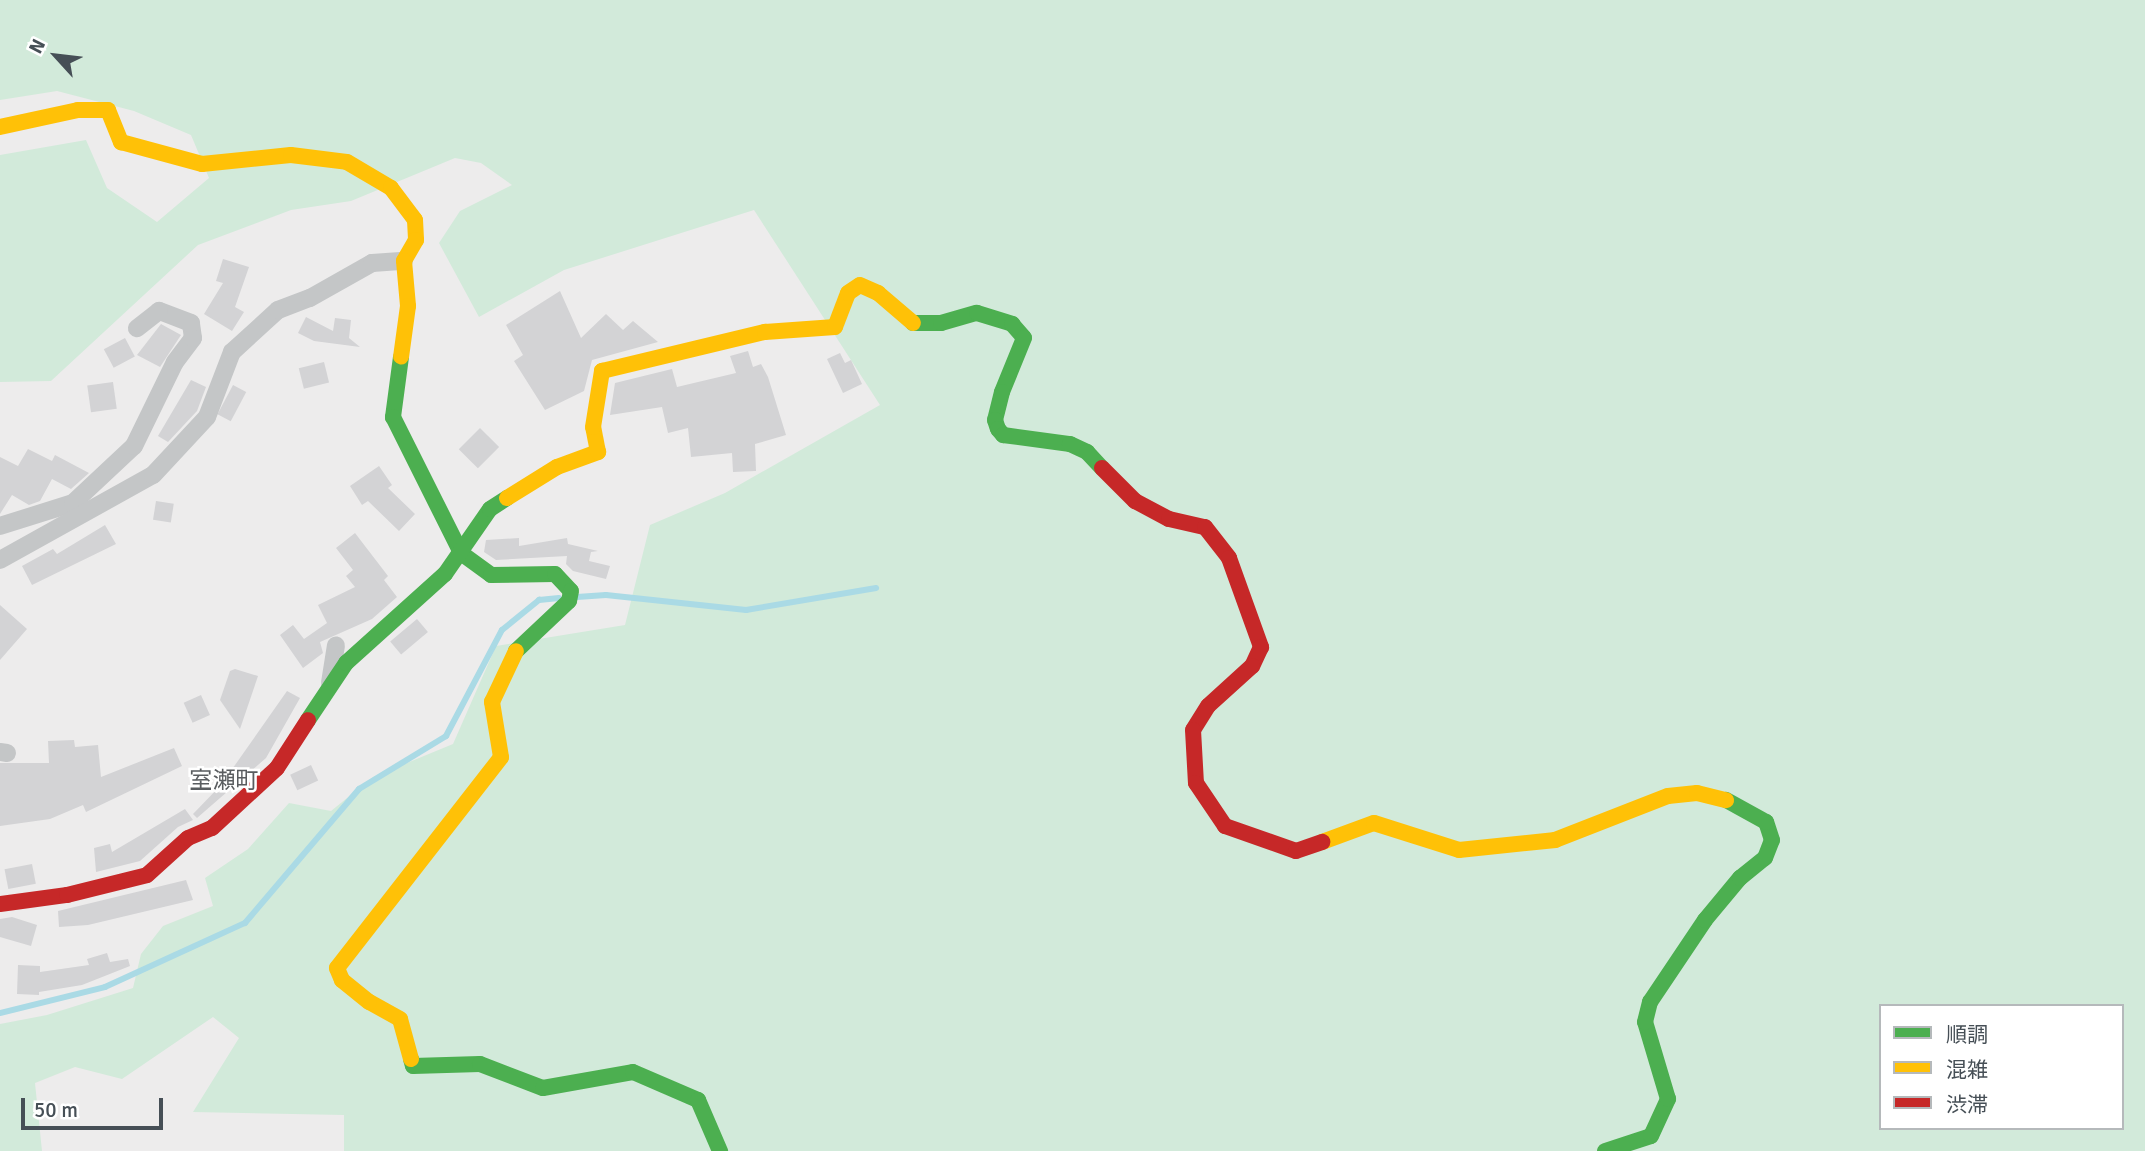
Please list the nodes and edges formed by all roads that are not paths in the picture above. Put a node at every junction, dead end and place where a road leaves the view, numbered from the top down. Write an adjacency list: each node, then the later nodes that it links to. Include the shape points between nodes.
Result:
1 (0, 127): 2 (street, via 78,110 108,110 121,142 202,164 291,155 347,162 391,188 409,209 416,240)
2 (404, 261): 5 (street, via 408,306 393,417); 6 (street, via 372,263 310,298 278,310 232,352 206,417 153,475)
3 (137, 328): 4 (street, via 159,312 191,323 193,338 175,362 134,446 73,503)
4 (0, 526)
5 (461, 553): 8 (street, via 445,574 346,663); 10 (street, via 491,575 555,574 571,591 569,601 516,651 492,702 501,757 337,968 342,980 369,1002 400,1018 413,1066 480,1064 543,1088 633,1072 698,1100); 11 (street, via 490,509 557,467 598,453 593,427 602,371 765,332 835,327 848,293 860,285 878,293 912,323 941,323 977,313 1012,324 1024,338 995,420 1003,435 1070,444 1087,452 1135,501 1169,519 1206,527 1229,558 1261,647 1252,666 1209,706 1193,730 1196,783 1224,825 1296,851 1374,823 1459,850 1555,840 1668,796 1697,793 1734,802 1766,822 1772,840 1765,858 1740,878 1704,920 1650,1002 1645,1022 1668,1099 1651,1136)
6 (0, 560)
7 (335, 645): 8 (street)
8 (329, 690): 9 (street, via 277,768 212,828 188,838 147,875 67,895)
9 (0, 904)
10 (720, 1151)
11 (1605, 1151)

